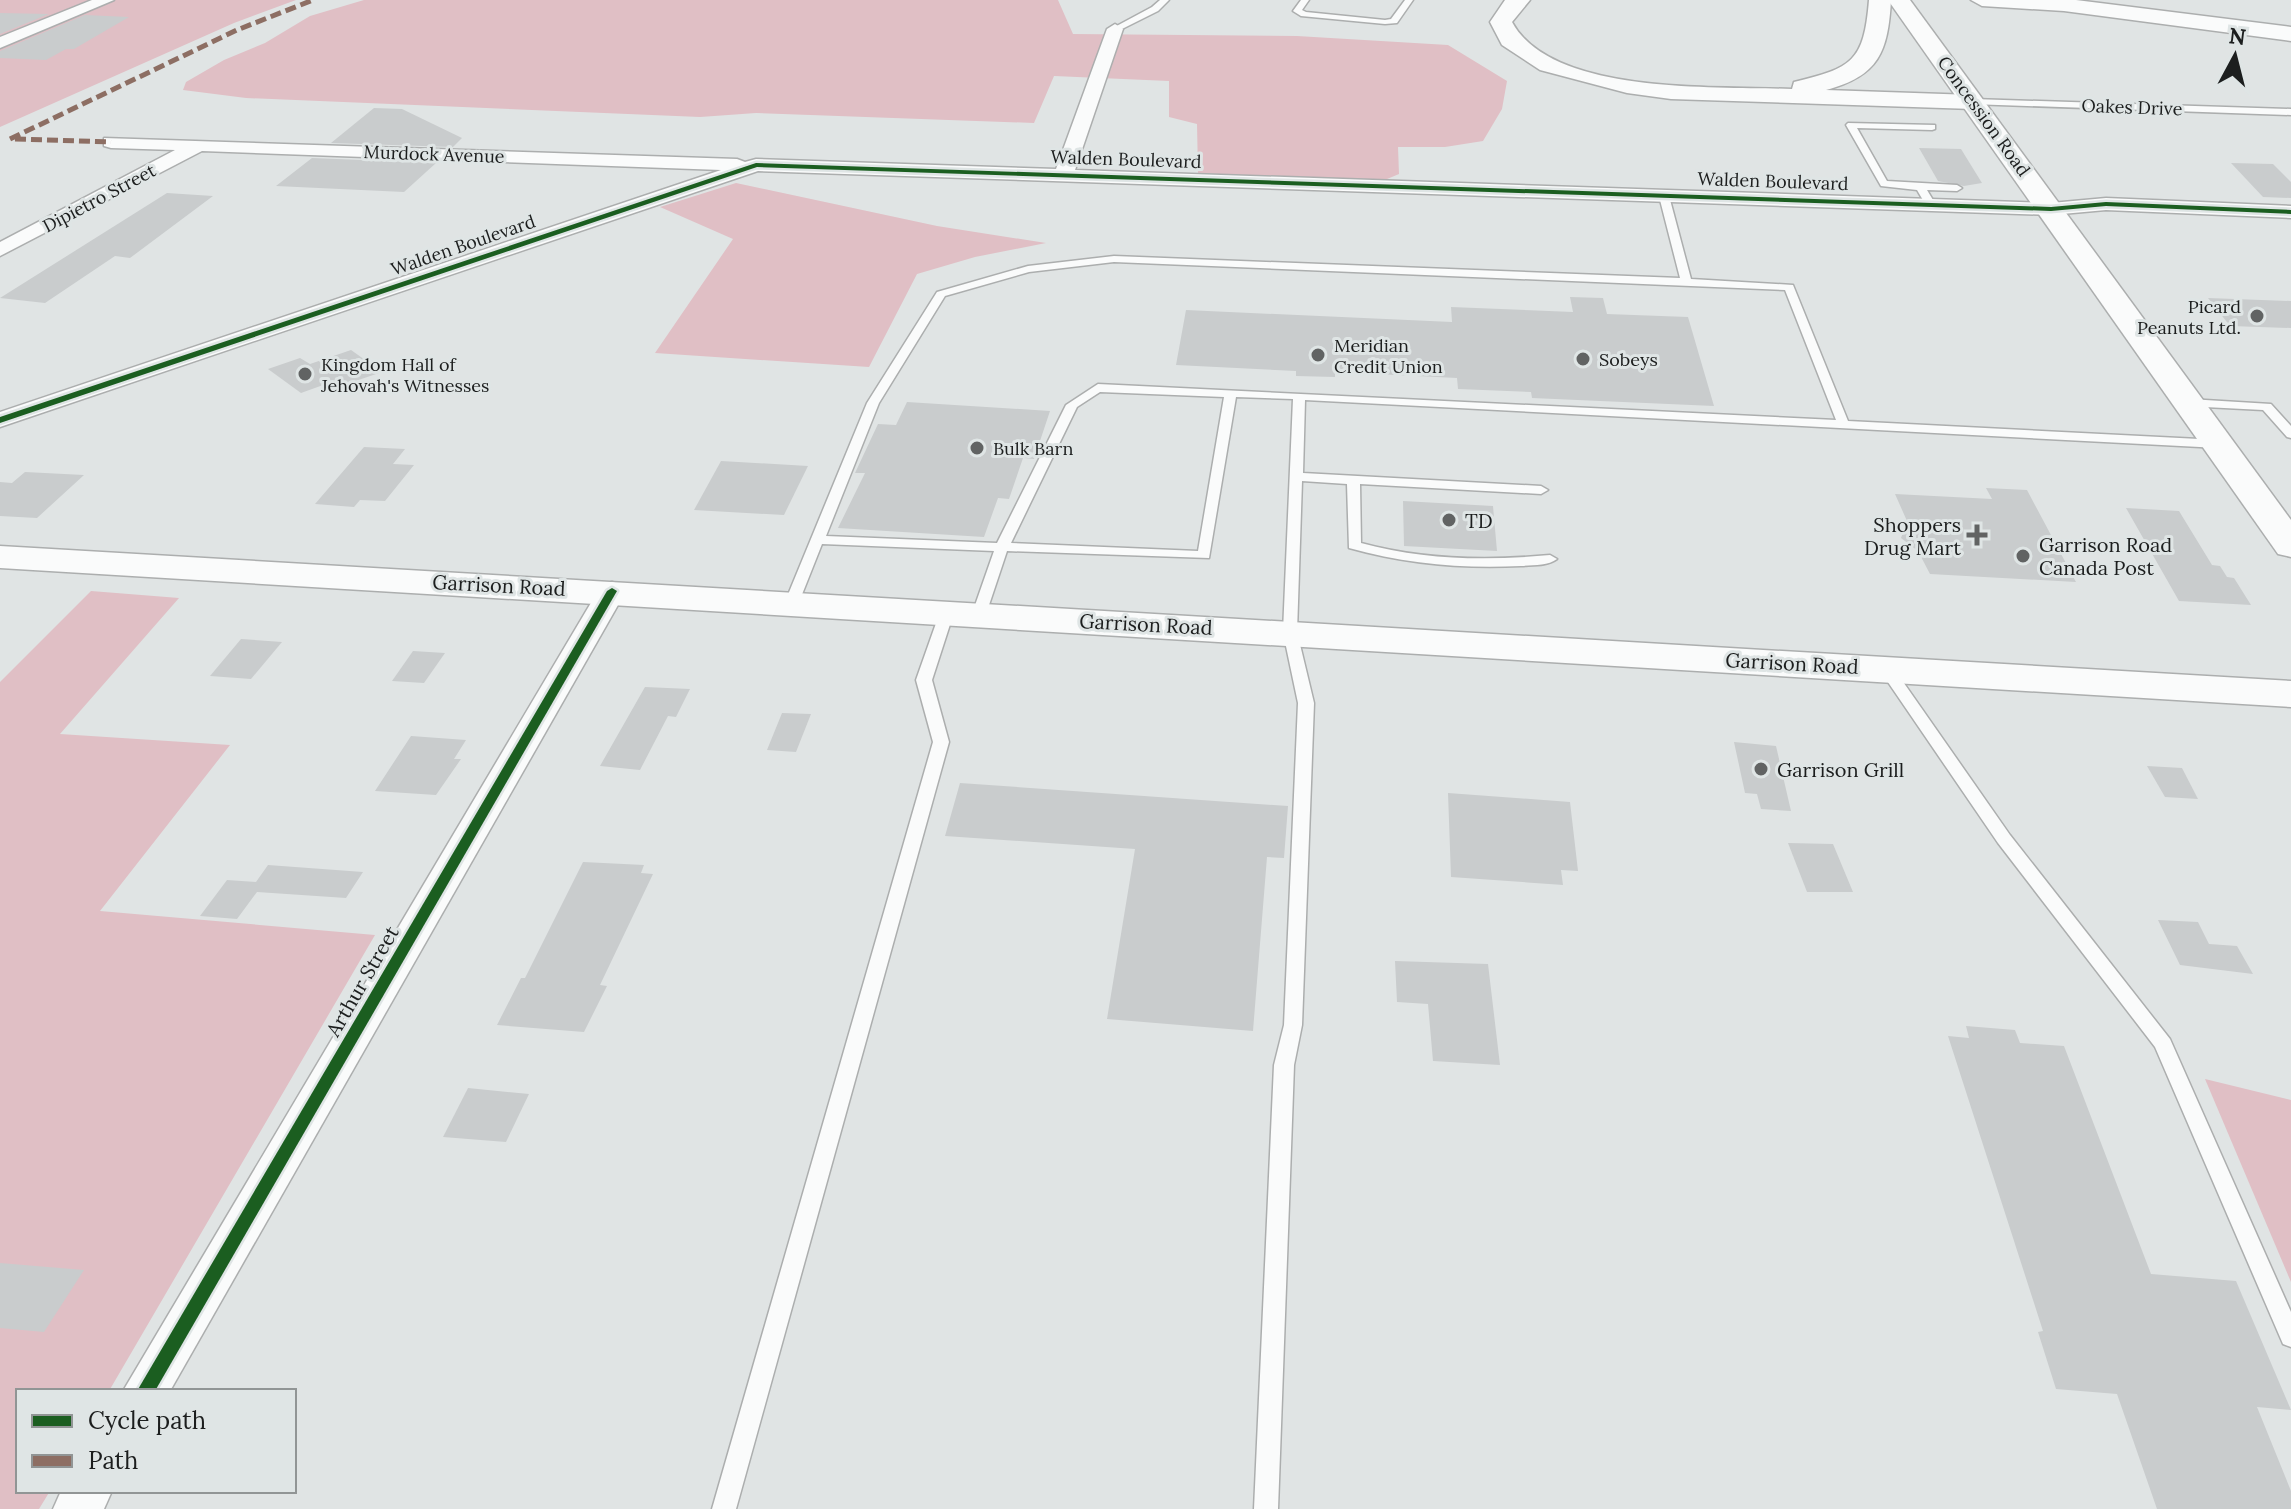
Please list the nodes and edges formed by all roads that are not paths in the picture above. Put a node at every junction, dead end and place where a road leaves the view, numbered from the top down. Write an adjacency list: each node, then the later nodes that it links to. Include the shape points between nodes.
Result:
1 (106, 0): 14 (street)
2 (1165, 0): 12 (lane)
3 (1305, 0): 4 (lane, via 1297,11 1304,14 1385,22 1394,21)
4 (1409, 0)
5 (1519, 0): 15 (main road, via 1501,22 1505,37 1519,51 1626,86)
6 (1880, 0): 15 (main road, via 1872,56 1850,74 1772,92)
7 (1899, 0): 16 (main road, Concession Road)
8 (1982, 0): 10 (main road)
9 (2025, 0): 10 (main road)
10 (2166, 4): 11 (main road); 13 (main road)
11 (2291, 17)
12 (1115, 29): 22 (street)
13 (2291, 34)
14 (0, 43)
15 (1721, 94): 16 (main road)
16 (1973, 102): 17 (lane, Oakes Drive); 27 (main road, Concession Road)
17 (2291, 112)
18 (1932, 127): 23 (lane, via 1851,125 1884,184)
19 (111, 142): 20 (street, Murdock Avenue)
20 (198, 145): 21 (street, Murdock Avenue); 30 (street, Dipietro Street)
21 (756, 165): 22 (street, Walden Boulevard); 35 (street, Walden Boulevard)
22 (1064, 174): 25 (street, Walden Boulevard)
23 (1920, 187): 24 (lane); 26 (lane)
24 (1957, 188)
25 (1664, 196): 26 (street, Walden Boulevard); 31 (lane)
26 (1931, 205): 27 (street, Walden Boulevard)
27 (2051, 209): 28 (street, Walden Boulevard, via 2106,204); 29 (street, Walden Boulevard, via 2105,219); 34 (main road, Concession Road)
28 (2291, 212)
29 (2291, 227)
30 (0, 250)
31 (1686, 282): 36 (lane, via 1789,287); 42 (lane, via 1114,259 1028,269 941,294 873,403)
32 (1231, 393): 33 (lane); 44 (lane, via 1098,388 1072,405); 44 (lane, via 1204,555)
33 (1299, 396): 36 (lane); 39 (lane)
34 (2189, 403): 37 (lane, via 2267,407); 38 (main road, Concession Road)
35 (0, 420)
36 (1843, 423): 38 (lane)
37 (2291, 434)
38 (2219, 444): 43 (main road, Concession Road)
39 (1295, 477): 40 (lane); 50 (lane)
40 (1353, 480): 41 (lane); 46 (lane, via 1354,545 1386,555 1512,563)
41 (1541, 490)
42 (817, 540): 44 (lane); 48 (lane)
43 (2291, 546)
44 (1002, 547): 49 (lane)
45 (0, 557): 47 (main road, Garrison Road)
46 (1550, 559)
47 (612, 591): 48 (main road, Garrison Road); 54 (street, Arthur Street)
48 (792, 602): 49 (main road, Garrison Road)
49 (963, 613): 50 (main road, Garrison Road); 55 (lane, via 924,680 941,742)
50 (1290, 632): 51 (main road, Garrison Road); 56 (lane, via 1306,703 1306,763 1293,1025 1284,1065)
51 (1887, 669): 52 (main road, Garrison Road); 53 (lane, via 2004,839 2163,1044)
52 (2291, 694)
53 (2291, 1337)
54 (147, 1389)
55 (724, 1509)
56 (1266, 1509)

